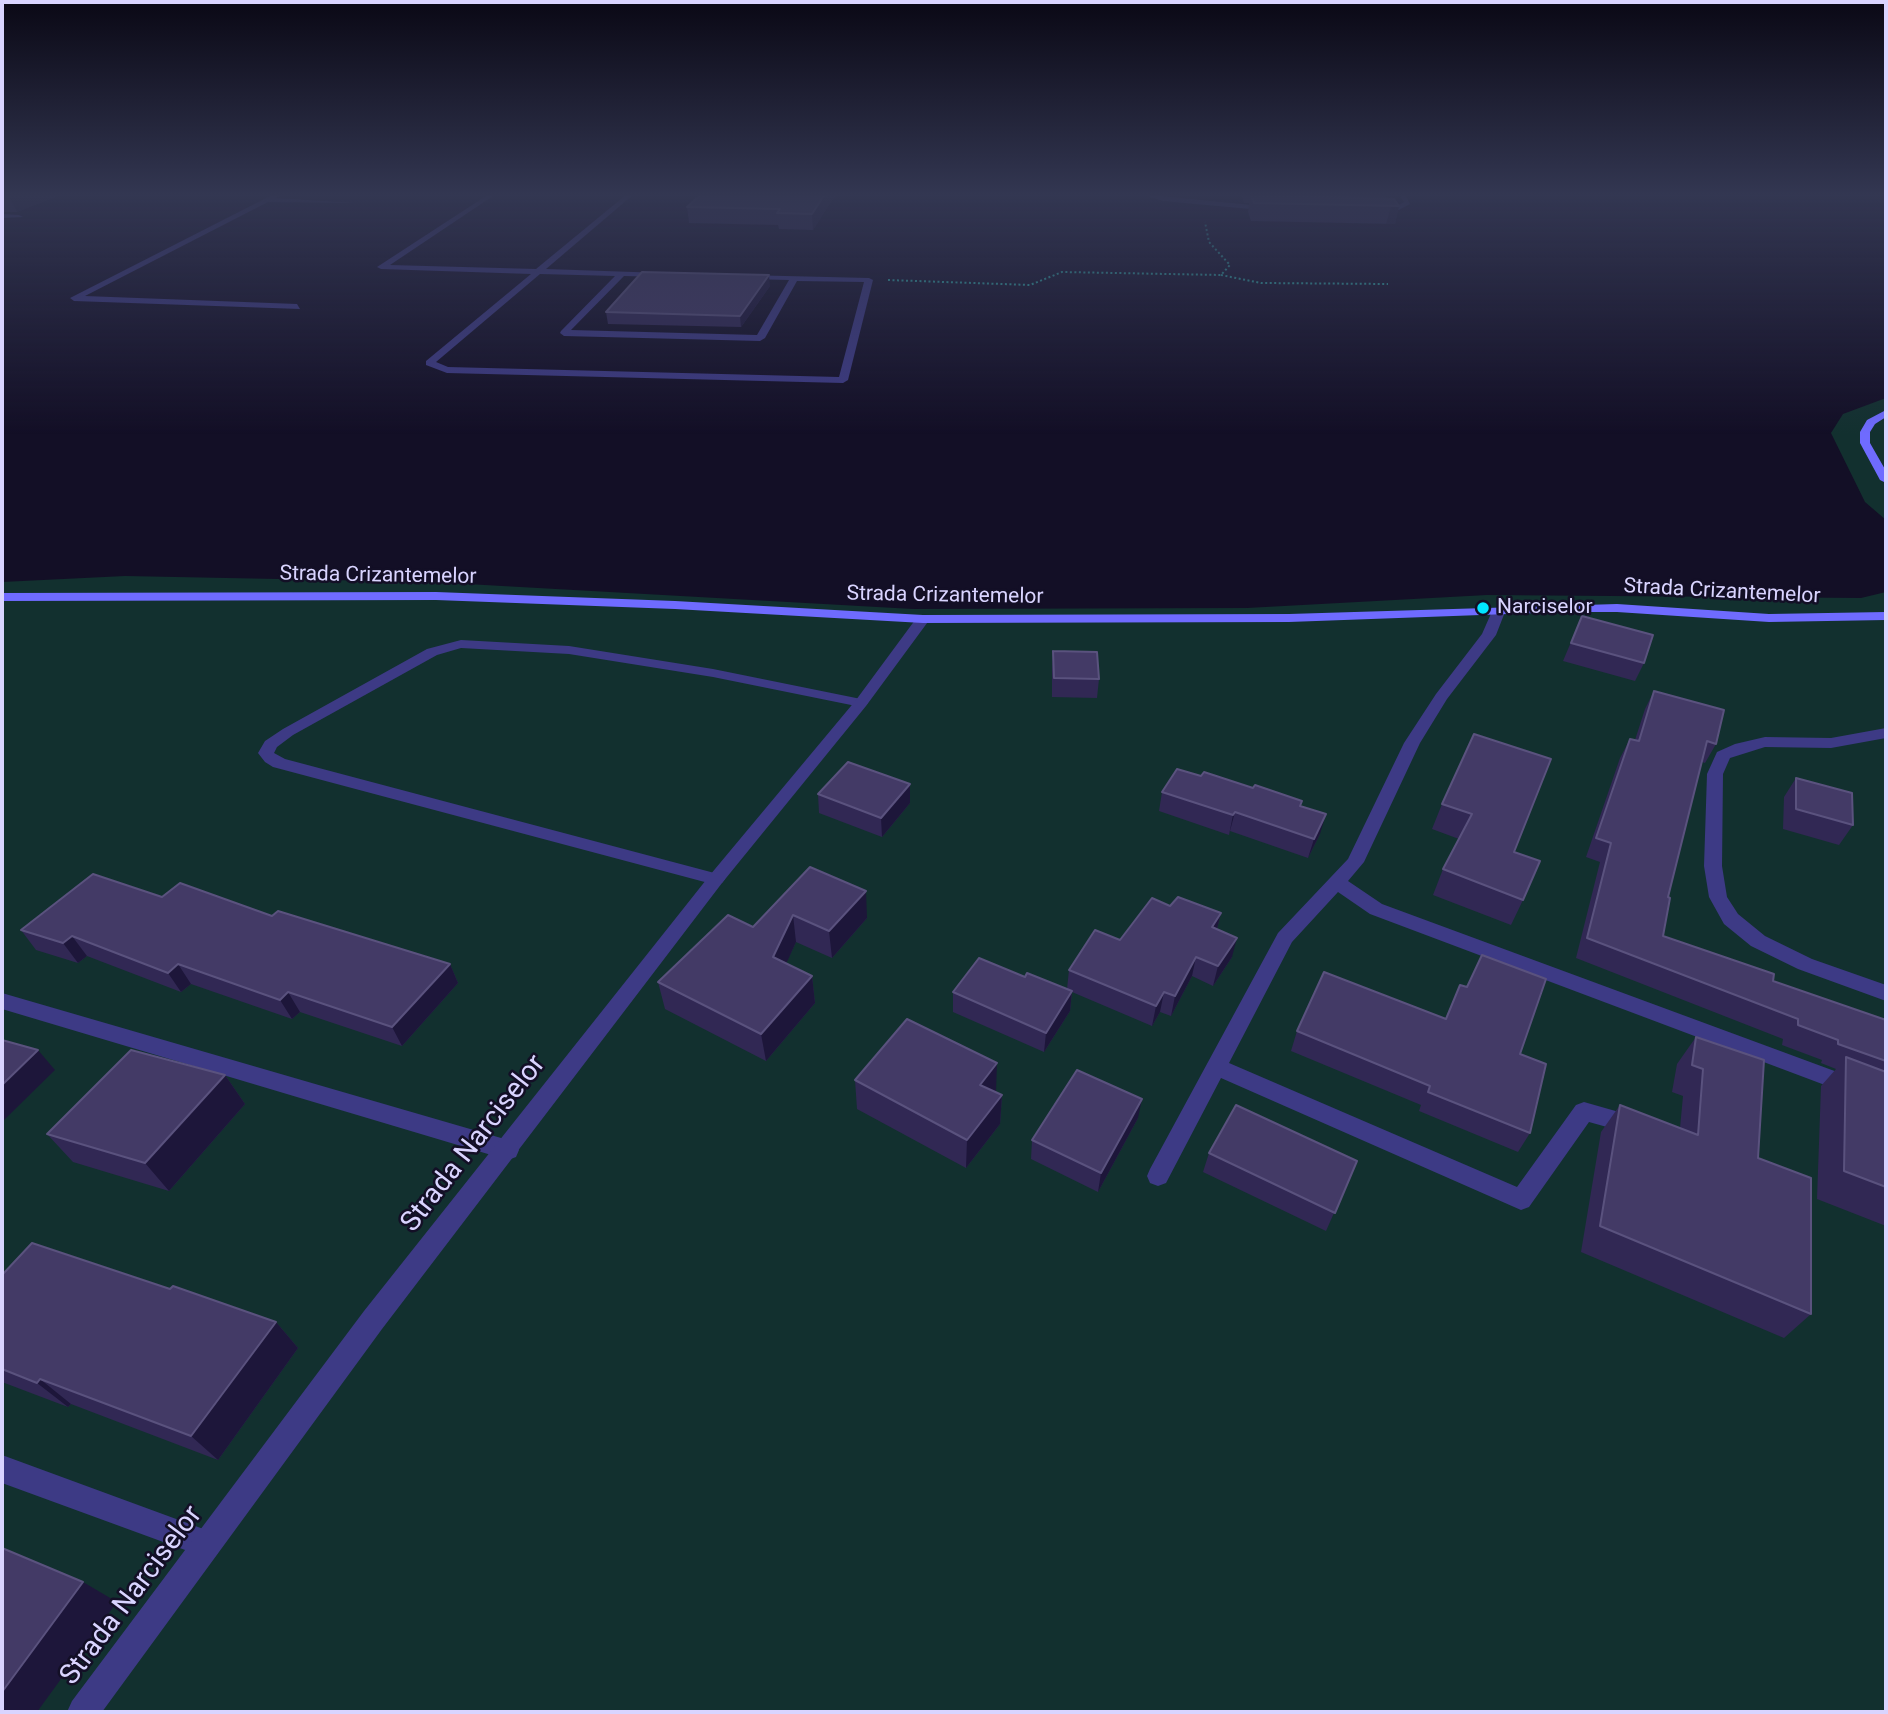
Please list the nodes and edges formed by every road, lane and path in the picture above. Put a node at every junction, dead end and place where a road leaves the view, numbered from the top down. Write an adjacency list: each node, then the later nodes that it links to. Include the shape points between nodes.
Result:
1 (121, 274): 12 (street, via 74,298)
2 (534, 274): 10 (street, via 429,363 447,370 843,380)
3 (622, 274): 6 (street); 9 (street, via 564,333 760,338)
4 (1057, 274): 10 (path, via 1030,285)
5 (1167, 274): 7 (path)
6 (675, 275)
7 (1221, 275): 11 (path, via 1261,283)
8 (741, 276): 9 (street)
9 (794, 278): 10 (street)
10 (869, 280)
11 (1388, 284)
12 (297, 307)
13 (1886, 413): 14 (street, via 1871,422 1865,443)
14 (1886, 480)
15 (2, 597): 18 (street, Strada Crizantemelor, via 436,596)
16 (1498, 611): 17 (street, Strada Crizantemelor, via 1604,608 1769,618); 18 (street, Strada Crizantemelor, via 1289,618); 22 (street, via 1489,635 1412,743 1355,862)
17 (1886, 616)
18 (923, 619): 19 (street, Strada Narciselor)
19 (861, 703): 21 (street, Strada Narciselor); 21 (street, via 569,650 461,644 420,658 288,732 266,752 279,763)
20 (1886, 733): 23 (street, via 1831,743 1765,742 1723,755 1715,774 1713,866 1718,897 1731,919 1758,941 1805,964)
21 (716, 879): 28 (street, Strada Narciselor)
22 (1335, 881): 25 (street, via 1285,938); 26 (street, via 1376,909)
23 (1886, 993)
24 (2, 1001): 28 (street)
25 (1215, 1066): 27 (street, via 1521,1200 1584,1111); 29 (street)
26 (1886, 1099)
27 (1635, 1126)
28 (508, 1150): 31 (street, Strada Narciselor, via 373,1320)
29 (1158, 1176)
30 (2, 1469): 31 (street)
31 (207, 1544): 32 (street, Strada Narciselor)
32 (83, 1712)

